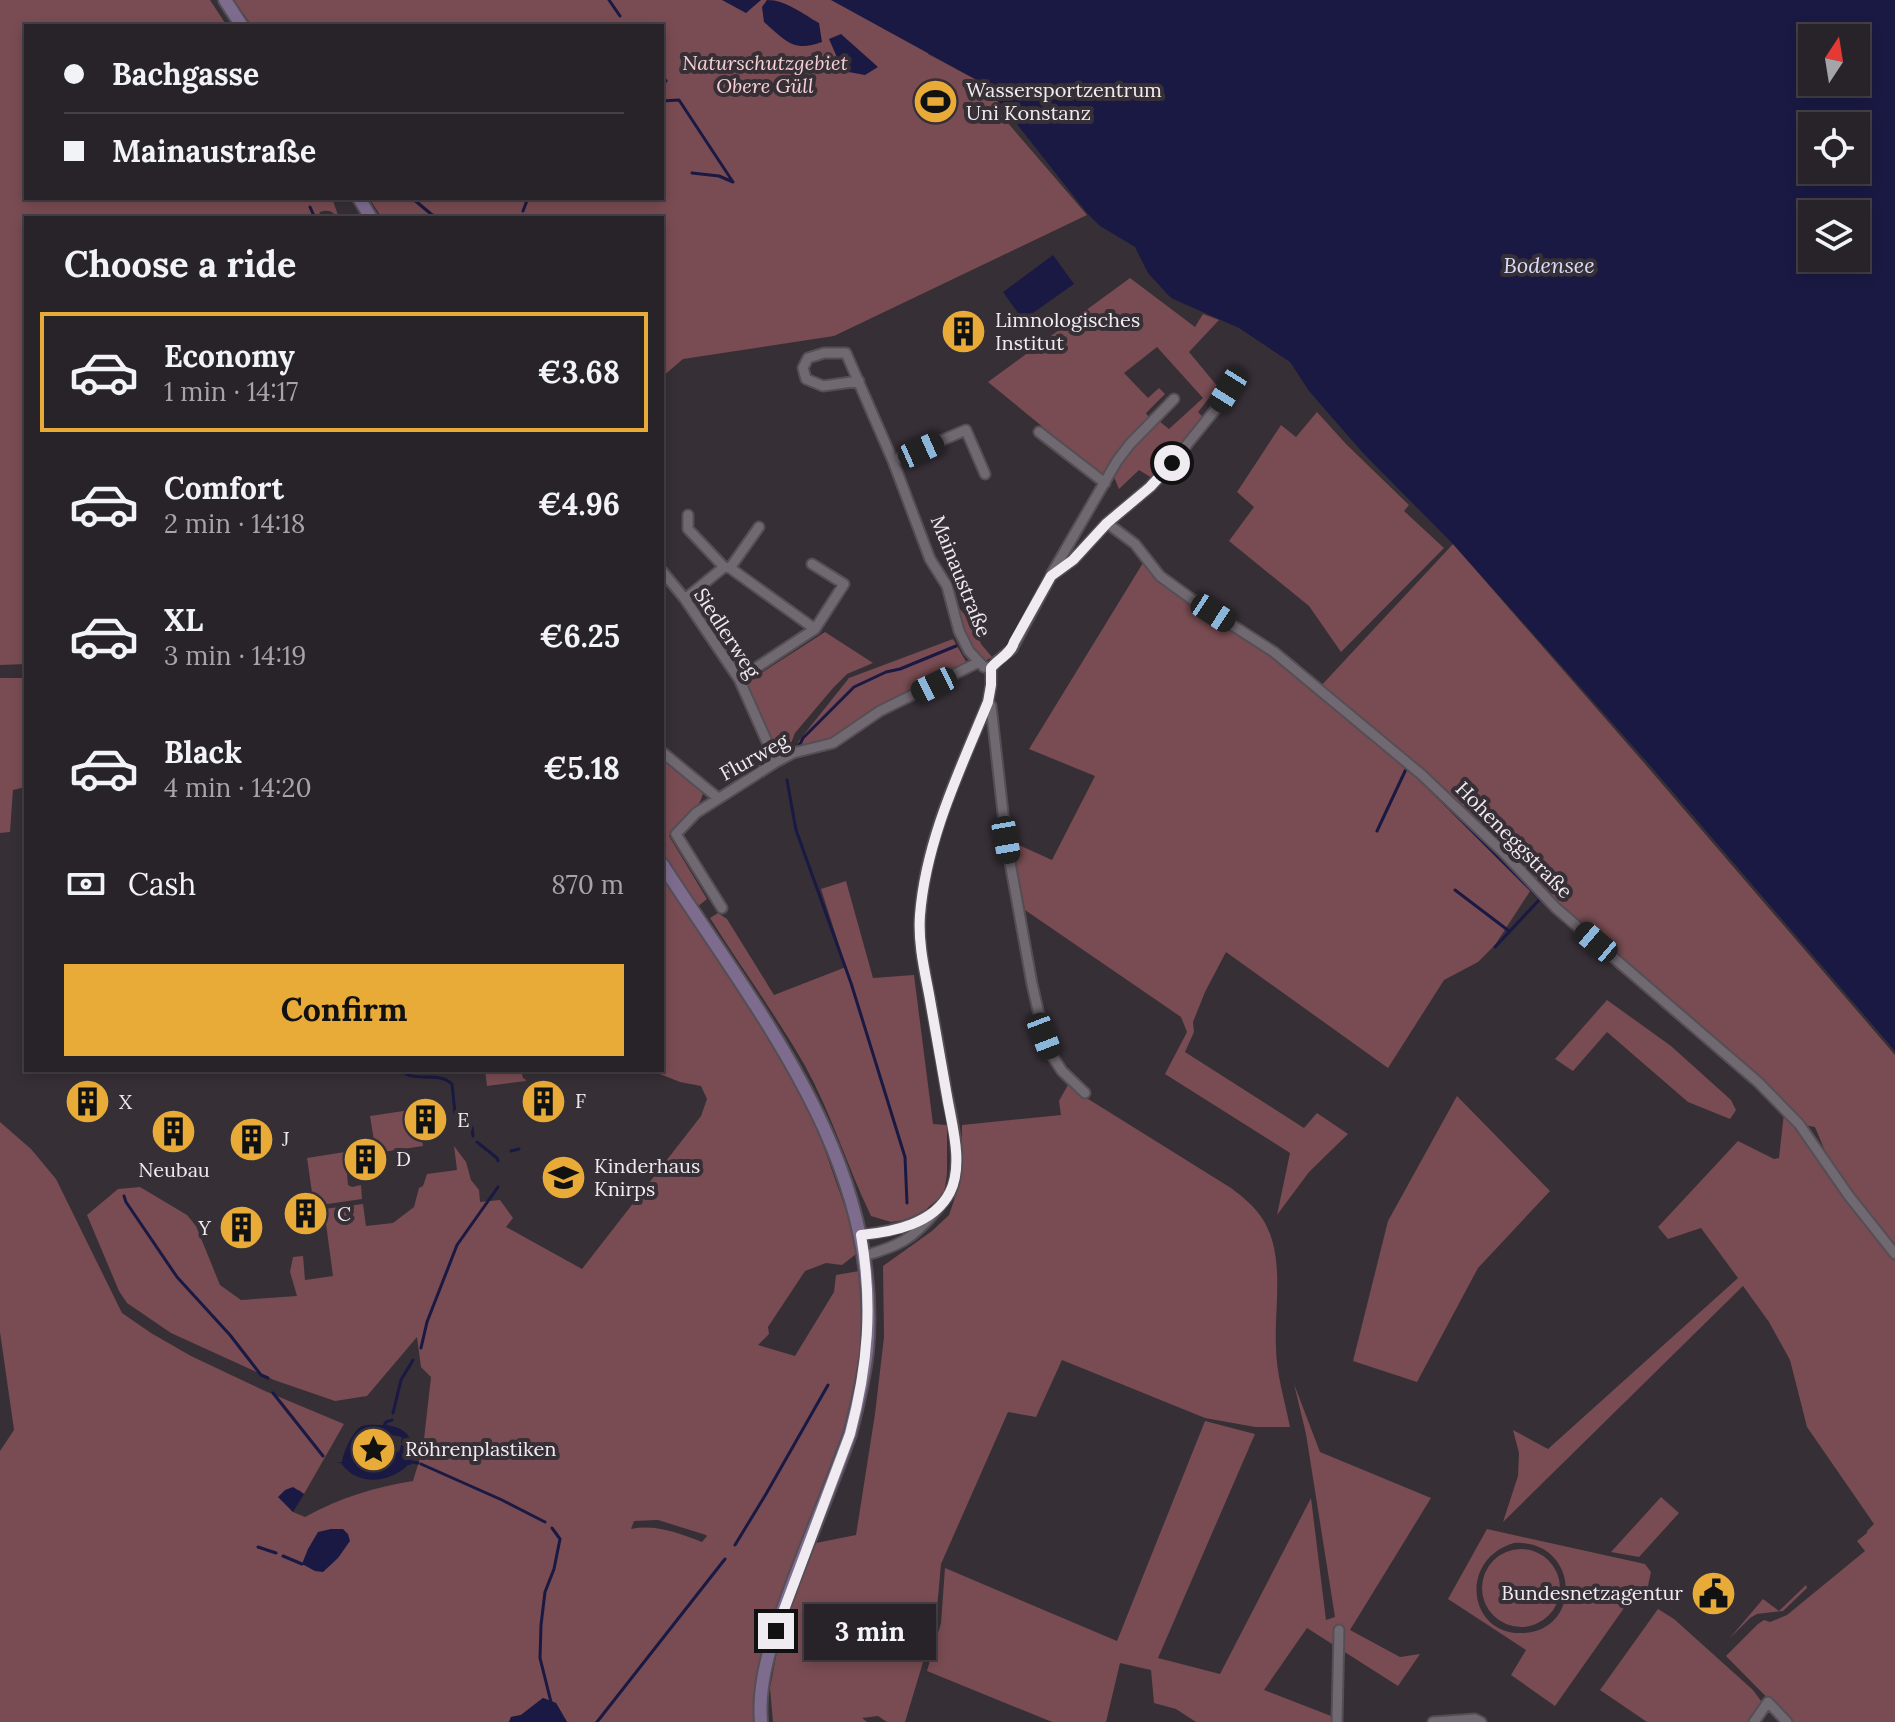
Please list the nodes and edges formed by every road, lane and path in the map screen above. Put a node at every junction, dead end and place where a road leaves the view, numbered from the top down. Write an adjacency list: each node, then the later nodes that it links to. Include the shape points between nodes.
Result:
1 (225, 0): 2 (main road)
2 (241, 24)
3 (1237, 375): 11 (street, via 1172,463)
4 (859, 381): 4 (street, Mainaustraße, via 846,353 808,358 803,368 806,379 823,386); 7 (street, Mainaustraße)
5 (1174, 399): 9 (street, via 1130,444)
6 (1039, 432): 9 (street)
7 (893, 461): 8 (street, via 966,430); 19 (street, Mainaustraße, via 930,559 947,586 959,631)
8 (985, 474)
9 (1105, 483): 16 (street)
10 (688, 515): 14 (street, via 688,529)
11 (1107, 523): 16 (street); 31 (street, Hoheneggstraße, via 1135,544 1160,576 1274,652 1422,775 1556,908 1758,1082 1799,1124)
12 (759, 527): 14 (street)
13 (812, 564): 18 (street, via 844,584)
14 (727, 568): 17 (street); 18 (street)
15 (664, 573): 17 (street, Siedlerweg)
16 (1051, 576): 20 (street, via 1012,649)
17 (685, 599): 21 (street, Siedlerweg)
18 (815, 629): 21 (street)
19 (979, 662): 20 (street, Mainaustraße); 24 (street, Flurweg, via 880,711 833,743)
20 (991, 668): 22 (street)
21 (739, 679): 24 (street, Siedlerweg)
22 (988, 702): 28 (street, via 1006,840 1044,1036 1062,1071); 29 (street, via 946,803 920,915 956,1153 950,1192)
23 (664, 754): 25 (street)
24 (776, 762): 25 (street, Flurweg)
25 (718, 798): 27 (street, Flurweg, via 676,834)
26 (664, 867): 30 (main road, via 810,1096 841,1165)
27 (722, 908)
28 (1085, 1093)
29 (938, 1209): 30 (street, via 914,1224); 32 (street, via 907,1240)
30 (861, 1235): 32 (main road)
31 (1895, 1254)
32 (864, 1256): 34 (main road, via 867,1352 859,1401 776,1631 765,1669)
33 (1339, 1630): 35 (street)
34 (761, 1722)
35 (1337, 1722)
36 (1433, 1722): 37 (street)
37 (1481, 1722)
38 (1754, 1722): 39 (street, via 1768,1702)
39 (1787, 1722)

